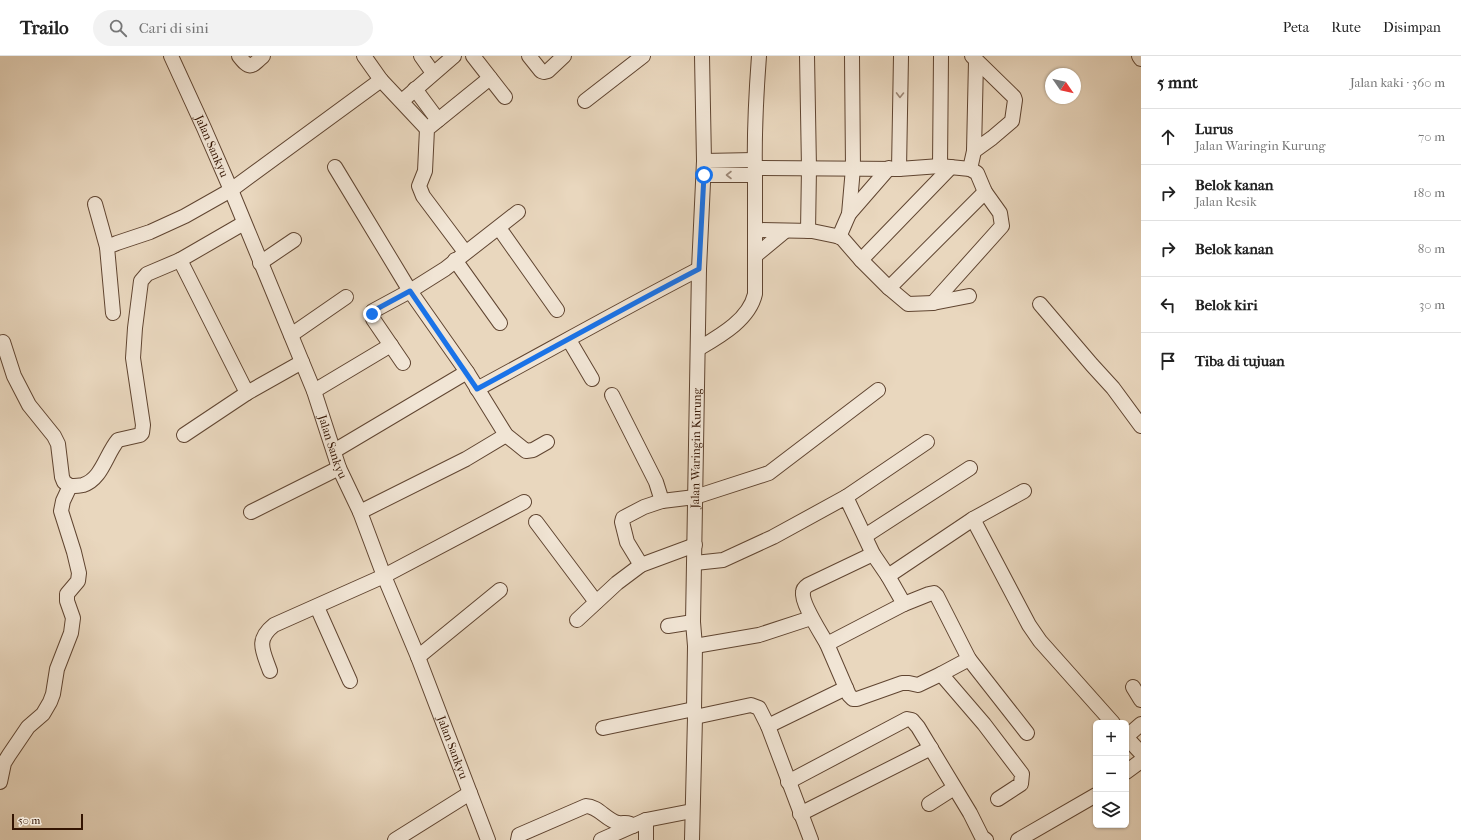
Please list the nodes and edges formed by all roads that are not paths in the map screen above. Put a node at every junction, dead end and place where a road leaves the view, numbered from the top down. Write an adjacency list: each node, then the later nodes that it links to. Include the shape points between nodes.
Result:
1 (171, 56): 38 (street, Jalan Sankyu)
2 (239, 56): 3 (street, via 246,64 253,65)
3 (263, 56)
4 (364, 56): 22 (street)
5 (421, 56): 20 (street)
6 (454, 56): 20 (street)
7 (473, 56): 21 (street)
8 (529, 56): 9 (street, via 544,72)
9 (564, 56)
10 (643, 56): 25 (street)
11 (702, 56): 29 (street, Jalan Waringin Kurung)
12 (759, 56): 32 (street)
13 (807, 56): 33 (street)
14 (852, 56): 34 (street)
15 (901, 56): 35 (street, one-way to 35)
16 (941, 56): 31 (street)
17 (1139, 56): 19 (street)
18 (974, 58): 28 (street); 28 (street, via 1015,100 1010,124)
19 (1141, 59)
20 (433, 73): 23 (street)
21 (490, 78): 24 (street); 27 (street)
22 (381, 80): 26 (street); 38 (street)
23 (415, 89): 26 (street); 27 (street)
24 (505, 97)
25 (586, 100)
26 (402, 101): 27 (street)
27 (432, 124): 51 (street, via 419,186)
28 (974, 151): 36 (street)
29 (704, 161): 32 (street); 37 (street, Jalan Waringin Kurung)
30 (335, 167): 58 (street)
31 (946, 167): 35 (street); 36 (street); 54 (street)
32 (755, 168): 33 (street); 37 (street, one-way to 37); 45 (street)
33 (809, 168): 34 (street); 47 (street)
34 (853, 168): 35 (street); 42 (street)
35 (894, 169): 42 (street)
36 (970, 169): 39 (street, via 977,173)
37 (704, 175): 56 (street, Jalan Waringin Kurung)
38 (231, 190): 43 (street, Jalan Sankyu); 50 (street, via 150,232)
39 (985, 192): 57 (street); 61 (street, via 1000,213 1002,226)
40 (94, 204): 50 (street)
41 (518, 212): 44 (street)
42 (849, 214): 48 (street)
43 (244, 223): 53 (street); 55 (street, Jalan Sankyu)
44 (499, 228): 51 (street); 63 (street)
45 (755, 230): 46 (street); 52 (street)
46 (785, 231): 47 (street); 52 (street)
47 (808, 231): 48 (street)
48 (839, 237): 54 (street)
49 (294, 240): 55 (street)
50 (108, 247): 64 (street)
51 (460, 256): 58 (street); 65 (street)
52 (755, 256): 70 (street, via 755,294 751,307 725,332)
53 (180, 260): 78 (street); 88 (street, via 147,274 141,281 132,358 142,432 140,435 118,440 91,481 83,485)
54 (861, 260): 57 (street)
55 (260, 263): 66 (street, Jalan Sankyu)
56 (699, 269): 67 (street); 70 (street, Jalan Waringin Kurung)
57 (889, 288): 61 (street, via 908,304)
58 (410, 291): 69 (street, via 372,313 373,319); 73 (street)
59 (346, 296): 66 (street)
60 (970, 296): 61 (street)
61 (933, 303)
62 (1040, 304): 80 (street, via 1113,388)
63 (557, 310)
64 (114, 313)
65 (500, 323)
66 (290, 335): 71 (street, Jalan Sankyu)
67 (569, 340): 74 (street); 75 (street)
68 (3, 342): 88 (street, via 14,376 29,405 58,444 62,477)
69 (391, 345): 72 (street); 77 (street)
70 (698, 349): 90 (street, Jalan Waringin Kurung)
71 (302, 362): 77 (street, Jalan Sankyu); 78 (street)
72 (403, 363)
73 (467, 372): 75 (street); 85 (street)
74 (592, 379)
75 (477, 389): 82 (street)
76 (878, 390): 90 (street, via 769,473)
77 (314, 391): 85 (street, Jalan Sankyu)
78 (247, 393): 81 (street)
79 (612, 395): 92 (street, via 656,482)
80 (1141, 426)
81 (184, 435)
82 (506, 436): 83 (street, via 526,451); 95 (street)
83 (546, 442)
84 (927, 442): 91 (street)
85 (334, 452): 86 (street, Jalan Sankyu)
86 (339, 468): 94 (street); 95 (street, Jalan Sankyu)
87 (970, 468): 98 (street)
88 (70, 486): 135 (street, via 62,510 79,574 78,581 67,594 73,618 71,633 57,669 54,694 43,714 28,727 4,763)
89 (1024, 491): 96 (street)
90 (695, 496): 92 (street); 99 (street, Jalan Waringin Kurung)
91 (846, 497): 98 (street); 101 (street, via 773,537 723,560)
92 (662, 501): 102 (street, via 623,518 627,542)
93 (524, 502): 103 (street)
94 (251, 512)
95 (360, 512): 103 (street, Jalan Sankyu)
96 (973, 520): 104 (street); 124 (street, via 1029,625 1040,641)
97 (536, 522): 106 (street)
98 (865, 536): 100 (street)
99 (695, 545): 101 (street, Jalan Waringin Kurung); 102 (street)
100 (873, 554): 104 (street); 109 (street, via 804,588 802,594)
101 (695, 563): 111 (street, Jalan Waringin Kurung)
102 (641, 565): 106 (street)
103 (384, 576): 108 (street); 115 (street, Jalan Sankyu)
104 (888, 576): 107 (street)
105 (500, 590): 115 (street)
106 (596, 602): 110 (street)
107 (904, 604): 113 (street); 116 (street, via 934,593)
108 (317, 607): 117 (street, via 274,625 266,632 262,638 262,648); 119 (street)
109 (811, 618): 113 (street); 114 (street, via 759,635)
110 (577, 620)
111 (693, 622): 112 (street); 114 (street, Jalan Waringin Kurung)
112 (668, 626)
113 (827, 644): 121 (street)
114 (695, 646): 123 (street, Jalan Waringin Kurung)
115 (418, 657): 138 (street, Jalan Sankyu)
116 (969, 659): 118 (street); 128 (street)
117 (270, 670)
118 (941, 674): 121 (street, via 918,685 902,682 854,699); 140 (street, via 1022,774 1021,784)
119 (350, 681)
120 (1133, 687): 122 (street)
121 (846, 688): 126 (street)
122 (1141, 700)
123 (694, 713): 126 (street, via 754,706 760,709); 127 (street); 142 (street, Jalan Waringin Kurung)
124 (1110, 720)
125 (1141, 724): 129 (street)
126 (768, 726): 136 (street)
127 (603, 728)
128 (1027, 733)
129 (1129, 734)
130 (1129, 740): 132 (street)
131 (931, 748): 136 (street, via 918,727 912,720 907,719); 137 (street); 143 (street)
132 (1141, 753)
133 (1141, 761): 134 (street)
134 (1129, 770)
135 (0, 782)
136 (788, 782): 143 (street)
137 (954, 788): 141 (street); 152 (street)
138 (470, 793): 145 (street); 146 (street, Jalan Sankyu)
139 (1093, 796): 153 (street)
140 (998, 799)
141 (930, 804)
142 (692, 810): 144 (street); 150 (street, Jalan Waringin Kurung)
143 (800, 814): 151 (street)
144 (639, 823): 147 (street, via 618,823 586,806 520,835); 148 (street); 149 (street)
145 (395, 840)
146 (488, 840)
147 (518, 840)
148 (601, 840)
149 (646, 840)
150 (692, 840)
151 (810, 840)
152 (986, 840)
153 (1018, 840)

